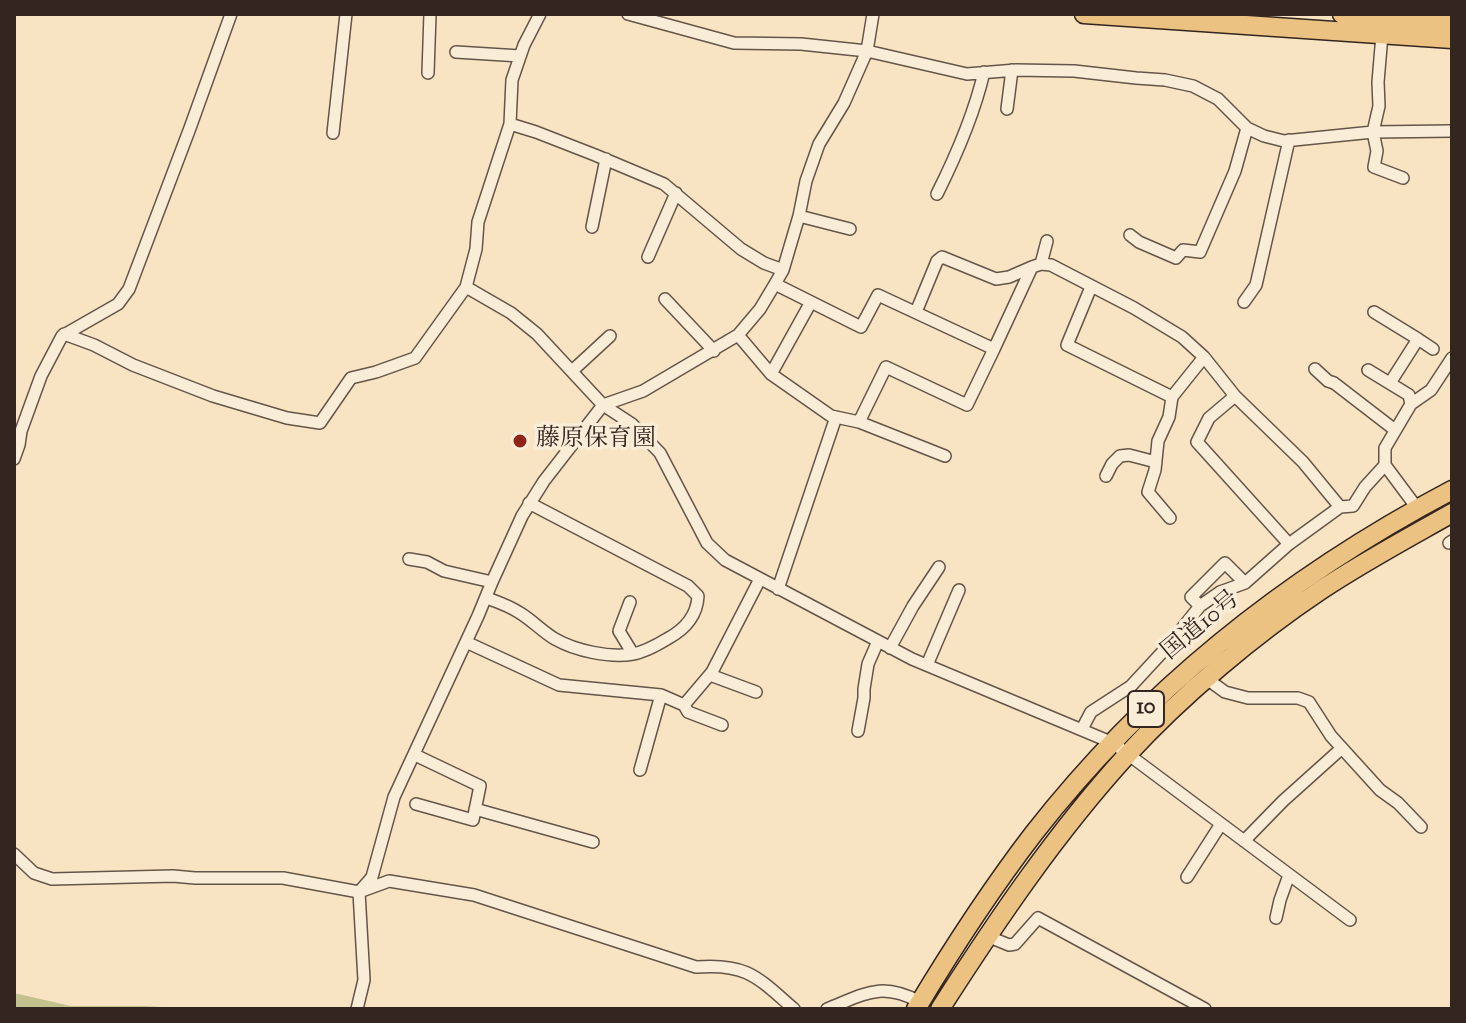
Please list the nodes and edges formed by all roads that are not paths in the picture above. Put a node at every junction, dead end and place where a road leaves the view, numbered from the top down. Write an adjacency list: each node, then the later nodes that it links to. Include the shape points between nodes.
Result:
1 (231, 14): 45 (street, via 129,289 118,304)
2 (346, 14): 23 (street)
3 (430, 14): 17 (street)
4 (540, 14): 14 (street)
5 (628, 14): 12 (street, via 734,43)
6 (873, 14): 12 (street)
7 (1084, 14): 10 (highway)
8 (1342, 14): 9 (highway)
9 (1452, 22)
10 (1382, 35): 11 (highway); 22 (street)
11 (1452, 39)
12 (867, 51): 16 (street, via 967,74); 29 (street, via 819,144)
13 (456, 52): 14 (street)
14 (520, 56): 19 (street, via 512,80)
15 (1012, 70): 16 (street); 18 (street); 20 (street, via 1074,71 1193,86 1218,99)
16 (984, 72): 28 (street, via 978,99)
17 (428, 73)
18 (1007, 109)
19 (510, 124): 25 (street); 38 (street, via 478,222)
20 (1247, 128): 24 (street); 32 (street, via 1235,171 1200,252 1183,250 1176,258)
21 (1452, 131): 22 (street)
22 (1373, 132): 24 (street); 26 (street, via 1374,167)
23 (333, 133)
24 (1289, 140): 42 (street, via 1256,285)
25 (606, 159): 27 (street); 30 (street)
26 (1403, 178)
27 (676, 193): 34 (street); 36 (street, via 741,249)
28 (937, 194)
29 (799, 216): 31 (street); 36 (street)
30 (592, 227)
31 (850, 229)
32 (1130, 235)
33 (1047, 241): 35 (street)
34 (648, 257)
35 (1037, 265): 39 (street, via 1051,265); 43 (street, via 996,279 942,257); 49 (street)
36 (783, 270): 37 (street)
37 (775, 284): 41 (street); 46 (street)
38 (466, 287): 45 (street, via 415,358 351,378 320,423 213,396); 56 (street, via 511,313)
39 (1091, 287): 52 (street, via 1182,337); 60 (street, via 1067,345)
40 (665, 299): 51 (street)
41 (811, 302): 43 (street, via 861,327 878,295); 57 (street)
42 (1244, 302)
43 (916, 312): 49 (street)
44 (1374, 312): 48 (street)
45 (64, 334): 67 (street, via 41,376)
46 (738, 335): 51 (street); 57 (street)
47 (610, 336): 56 (street)
48 (1418, 339): 50 (street); 58 (street)
49 (994, 349): 64 (street, via 967,405 886,367)
50 (1433, 349)
51 (714, 351): 62 (street, via 643,391)
52 (1204, 357): 59 (street); 60 (street)
53 (1452, 358): 61 (street, via 1431,390)
54 (1315, 369): 65 (street)
55 (1368, 370): 58 (street)
56 (572, 371): 62 (street)
57 (771, 374): 63 (street)
58 (1390, 383): 61 (street, via 1409,395)
59 (1235, 396): 73 (street, via 1303,462); 77 (street, via 1209,418 1197,442)
60 (1172, 397): 68 (street)
61 (1411, 404): 65 (street)
62 (603, 405): 72 (street); 80 (street, via 632,424 660,453 707,543)
63 (836, 417): 64 (street); 83 (street)
64 (859, 422): 66 (street)
65 (1395, 430): 69 (street, via 1385,448)
66 (945, 456)
67 (14, 459)
68 (1156, 462): 70 (street, via 1120,456); 76 (street, via 1148,492)
69 (1385, 465): 73 (street, via 1353,506); 74 (street)
70 (1106, 476)
71 (1452, 490): 74 (highway, 国道10号 / 10)
72 (529, 503): 81 (street); 91 (street, via 698,596 690,622)
73 (1340, 507): 77 (street)
74 (1417, 508): 101 (highway, 国道10号 / 10, via 1315,571 1213,647 1173,682)
75 (1452, 513): 94 (highway, 国道10号 / 10, via 1321,590)
76 (1170, 518)
77 (1289, 544): 82 (street)
78 (409, 559): 81 (street)
79 (939, 567): 90 (street)
80 (760, 579): 83 (street); 93 (street)
81 (492, 582): 85 (street)
82 (1245, 583): 87 (street); 87 (street, via 1225,563 1191,597)
83 (778, 589): 88 (street)
84 (959, 590): 92 (street)
85 (487, 598): 89 (street); 91 (street, via 577,649)
86 (630, 602): 91 (street, via 619,631)
87 (1200, 606): 99 (street, via 1131,686 1091,712)
88 (878, 641): 90 (street); 100 (street, via 868,664)
89 (466, 642): 96 (street, via 559,685); 103 (street)
90 (890, 648): 92 (street)
91 (633, 654)
92 (927, 665): 99 (street)
93 (710, 675): 95 (street); 97 (street)
94 (1207, 679): 101 (highway, 国道10号 / 10); 102 (street, via 1225,692 1248,698 1309,702)
95 (756, 692)
96 (661, 695): 97 (street); 104 (street)
97 (684, 705): 98 (street, via 688,712)
98 (722, 725)
99 (1082, 729): 101 (street)
100 (858, 731)
101 (1120, 748): 107 (street); 117 (highway, 国道10号 / 10); 118 (highway, 国道10号 / 10, via 1035,833)
102 (1342, 748): 108 (street); 109 (street)
103 (415, 755): 106 (street, via 480,786); 114 (street, via 394,797 372,877)
104 (640, 770)
105 (416, 804): 106 (street, via 473,820)
106 (475, 809): 110 (street)
107 (1221, 824): 109 (street); 113 (street)
108 (1421, 827)
109 (1244, 841): 112 (street)
110 (593, 842)
111 (14, 854): 114 (street, via 34,873 52,879 283,878)
112 (1289, 875): 115 (street); 116 (street)
113 (1187, 877)
114 (359, 892): 119 (street, via 364,980); 120 (street, via 389,881 474,895 696,967 744,970)
115 (1276, 918)
116 (1350, 920)
117 (987, 936): 122 (highway, 国道10号 / 10); 123 (street, via 1015,944 1038,918)
118 (918, 1005): 121 (street, via 893,990 873,990)
119 (357, 1009)
120 (794, 1009)
121 (827, 1009)
122 (940, 1009)
123 (1205, 1009)

